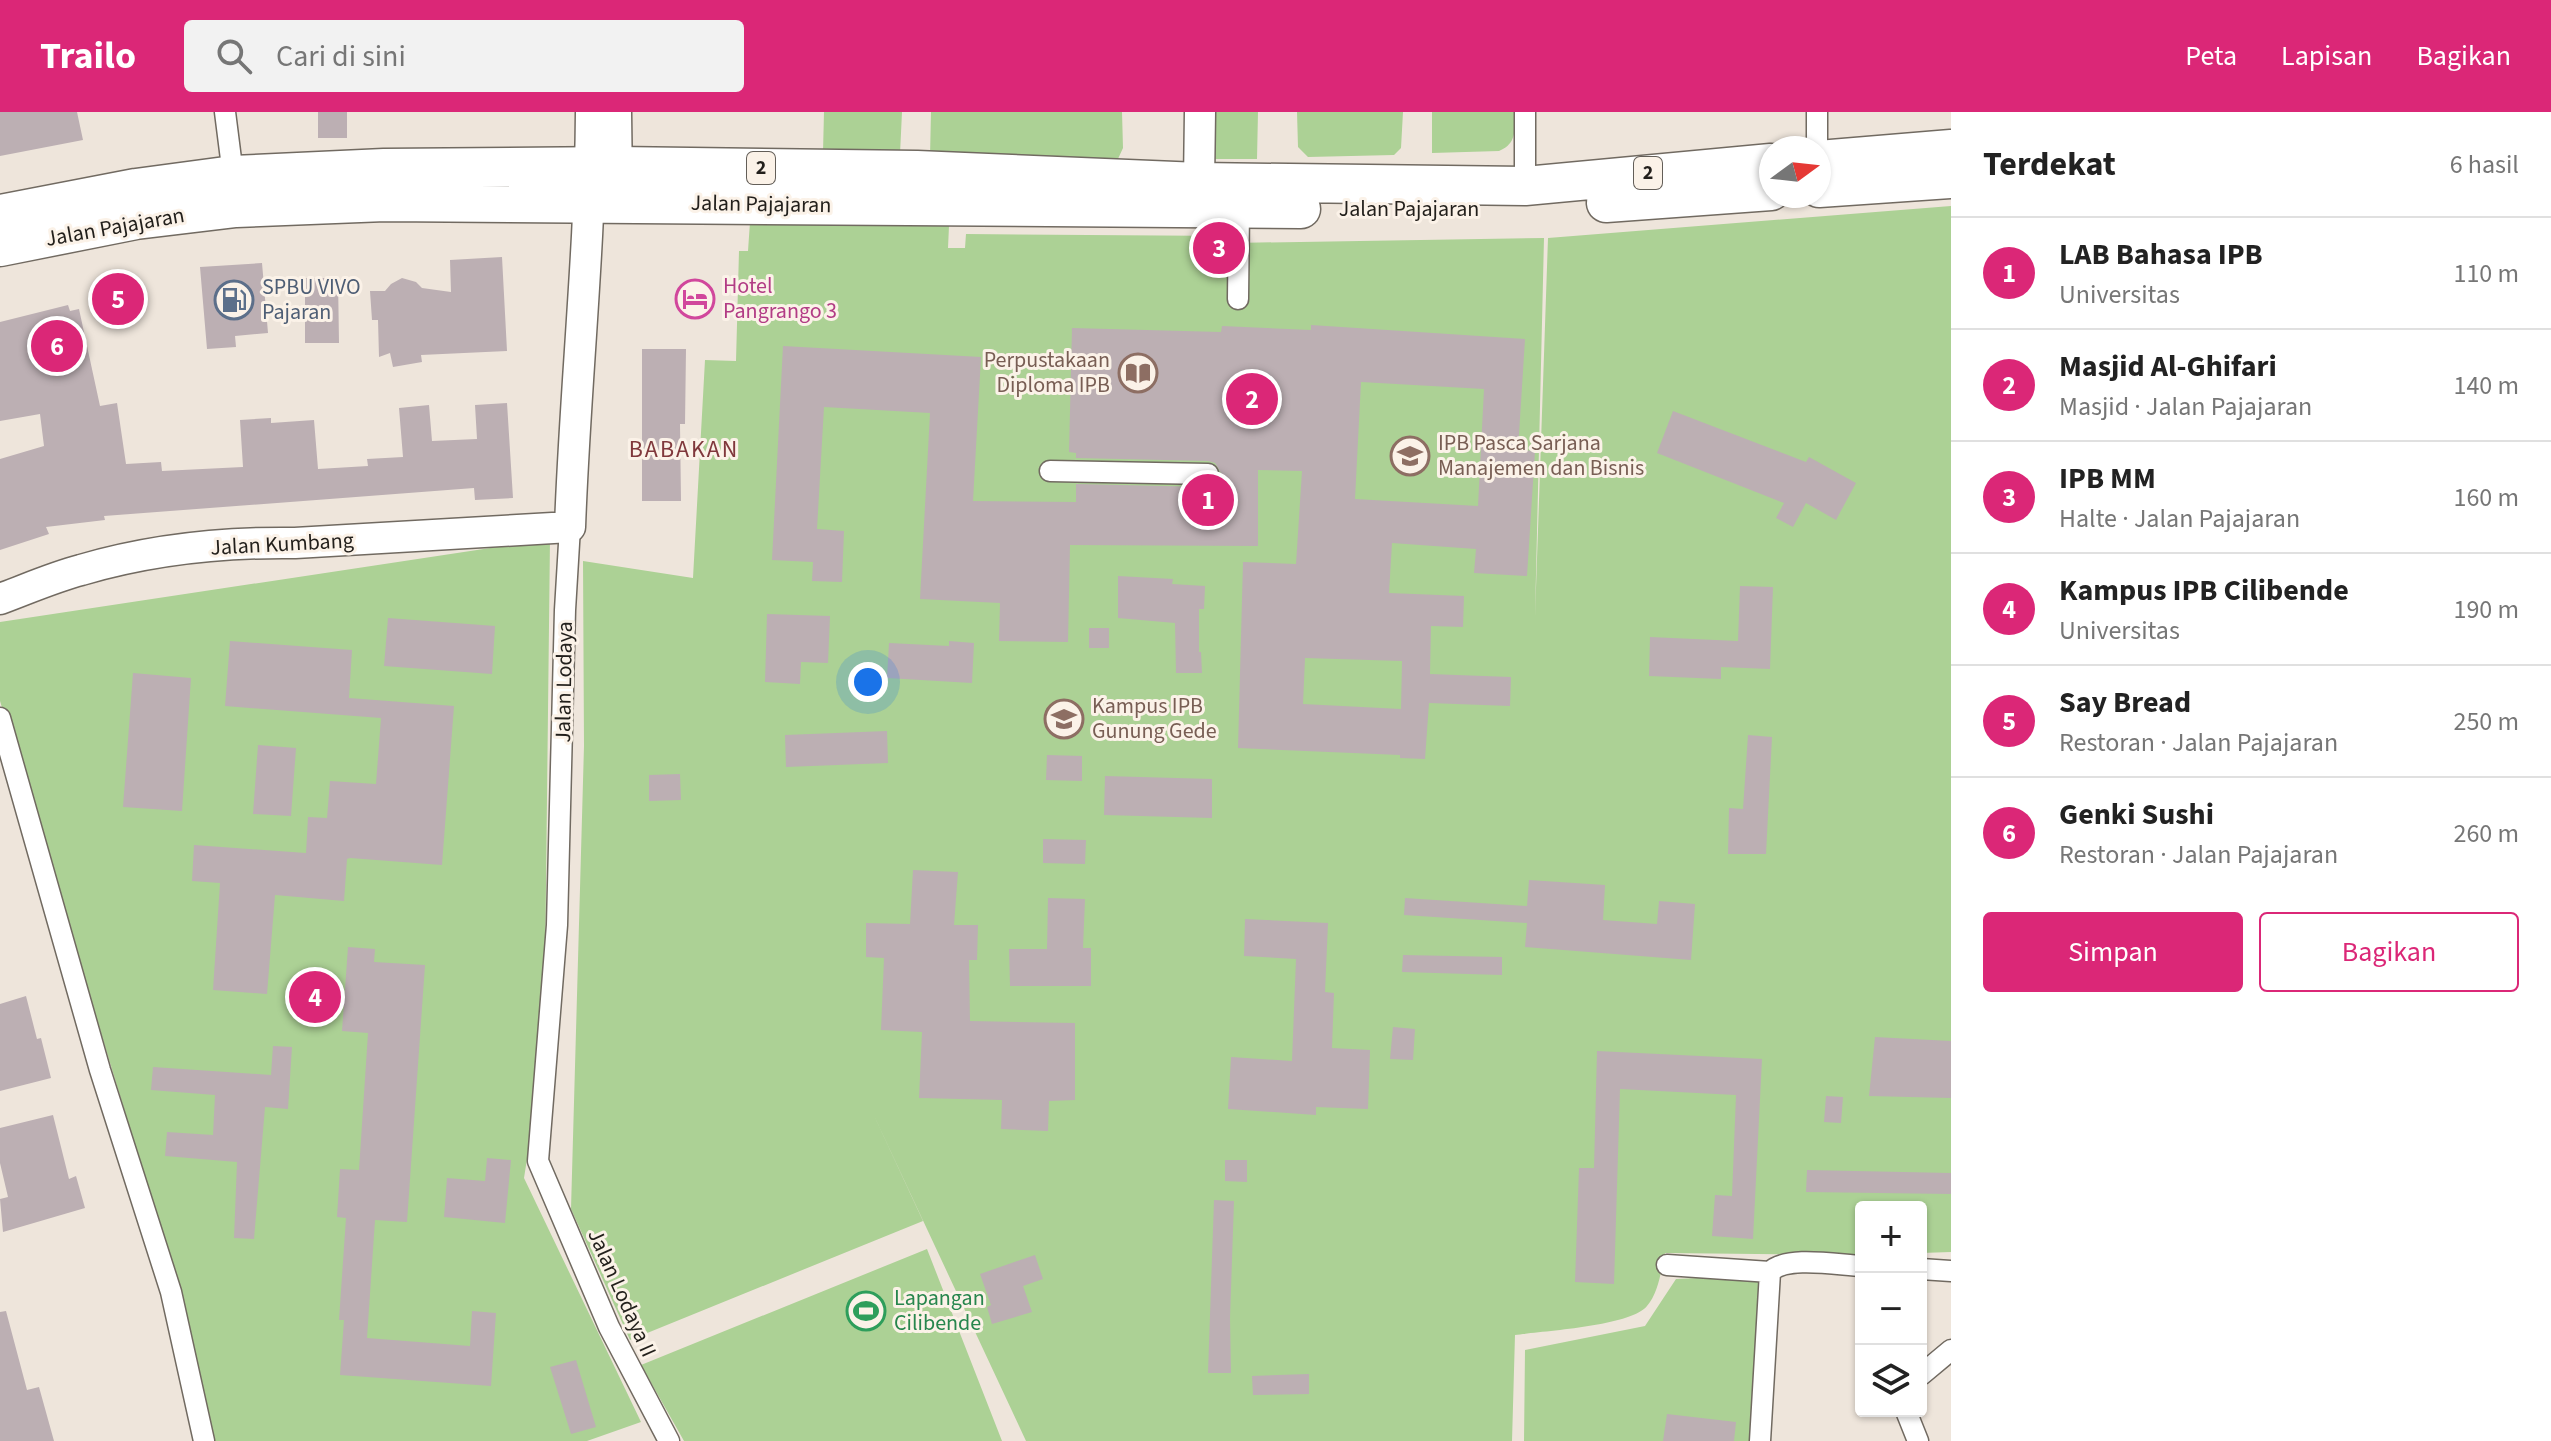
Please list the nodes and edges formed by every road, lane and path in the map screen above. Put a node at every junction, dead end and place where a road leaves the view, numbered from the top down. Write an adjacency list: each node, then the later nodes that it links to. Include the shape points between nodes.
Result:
1 (225, 112): 11 (street)
2 (591, 112): 14 (street)
3 (616, 112): 14 (street)
4 (1200, 112): 13 (street)
5 (1525, 112): 17 (street)
6 (1817, 112): 7 (street)
7 (1817, 136)
8 (1951, 149): 9 (highway)
9 (1831, 159)
10 (1759, 165): 17 (highway, 2)
11 (233, 175): 14 (highway, Jalan Pajajaran / 2, via 384,168); 19 (highway, Jalan Pajajaran / 2)
12 (1951, 179): 15 (highway)
13 (1199, 182): 14 (highway, Jalan Pajajaran / 2, via 917,170); 17 (highway, Jalan Pajajaran / 2)
14 (604, 184): 18 (highway, Jalan Pajajaran / 2); 20 (highway, Jalan Pajajaran / 2, via 236,208 136,220); 24 (street, Jalan Lodaya, via 575,399)
15 (1831, 187)
16 (1759, 191): 17 (highway, 2)
17 (1525, 197): 18 (highway, Jalan Pajajaran / 2)
18 (1239, 209): 21 (street)
19 (0, 214)
20 (0, 247)
21 (1238, 299)
22 (1050, 471): 23 (street)
23 (1208, 474)
24 (570, 527): 25 (street, Jalan Kumbang, via 258,542 170,552 81,570); 27 (street, Jalan Lodaya, via 557,925)
25 (0, 599)
26 (0, 718): 37 (street, via 100,1070 171,1292)
27 (538, 1161): 38 (street, Jalan Lodaya II, via 609,1327)
28 (1667, 1265): 32 (street)
29 (1855, 1266): 32 (street, via 1789,1262)
30 (1927, 1269): 31 (street)
31 (1951, 1271)
32 (1770, 1272): 39 (street)
33 (1951, 1350): 34 (street)
34 (1927, 1370)
35 (1908, 1417): 36 (street)
36 (1916, 1440)
37 (204, 1441)
38 (669, 1441)
39 (1760, 1441)

